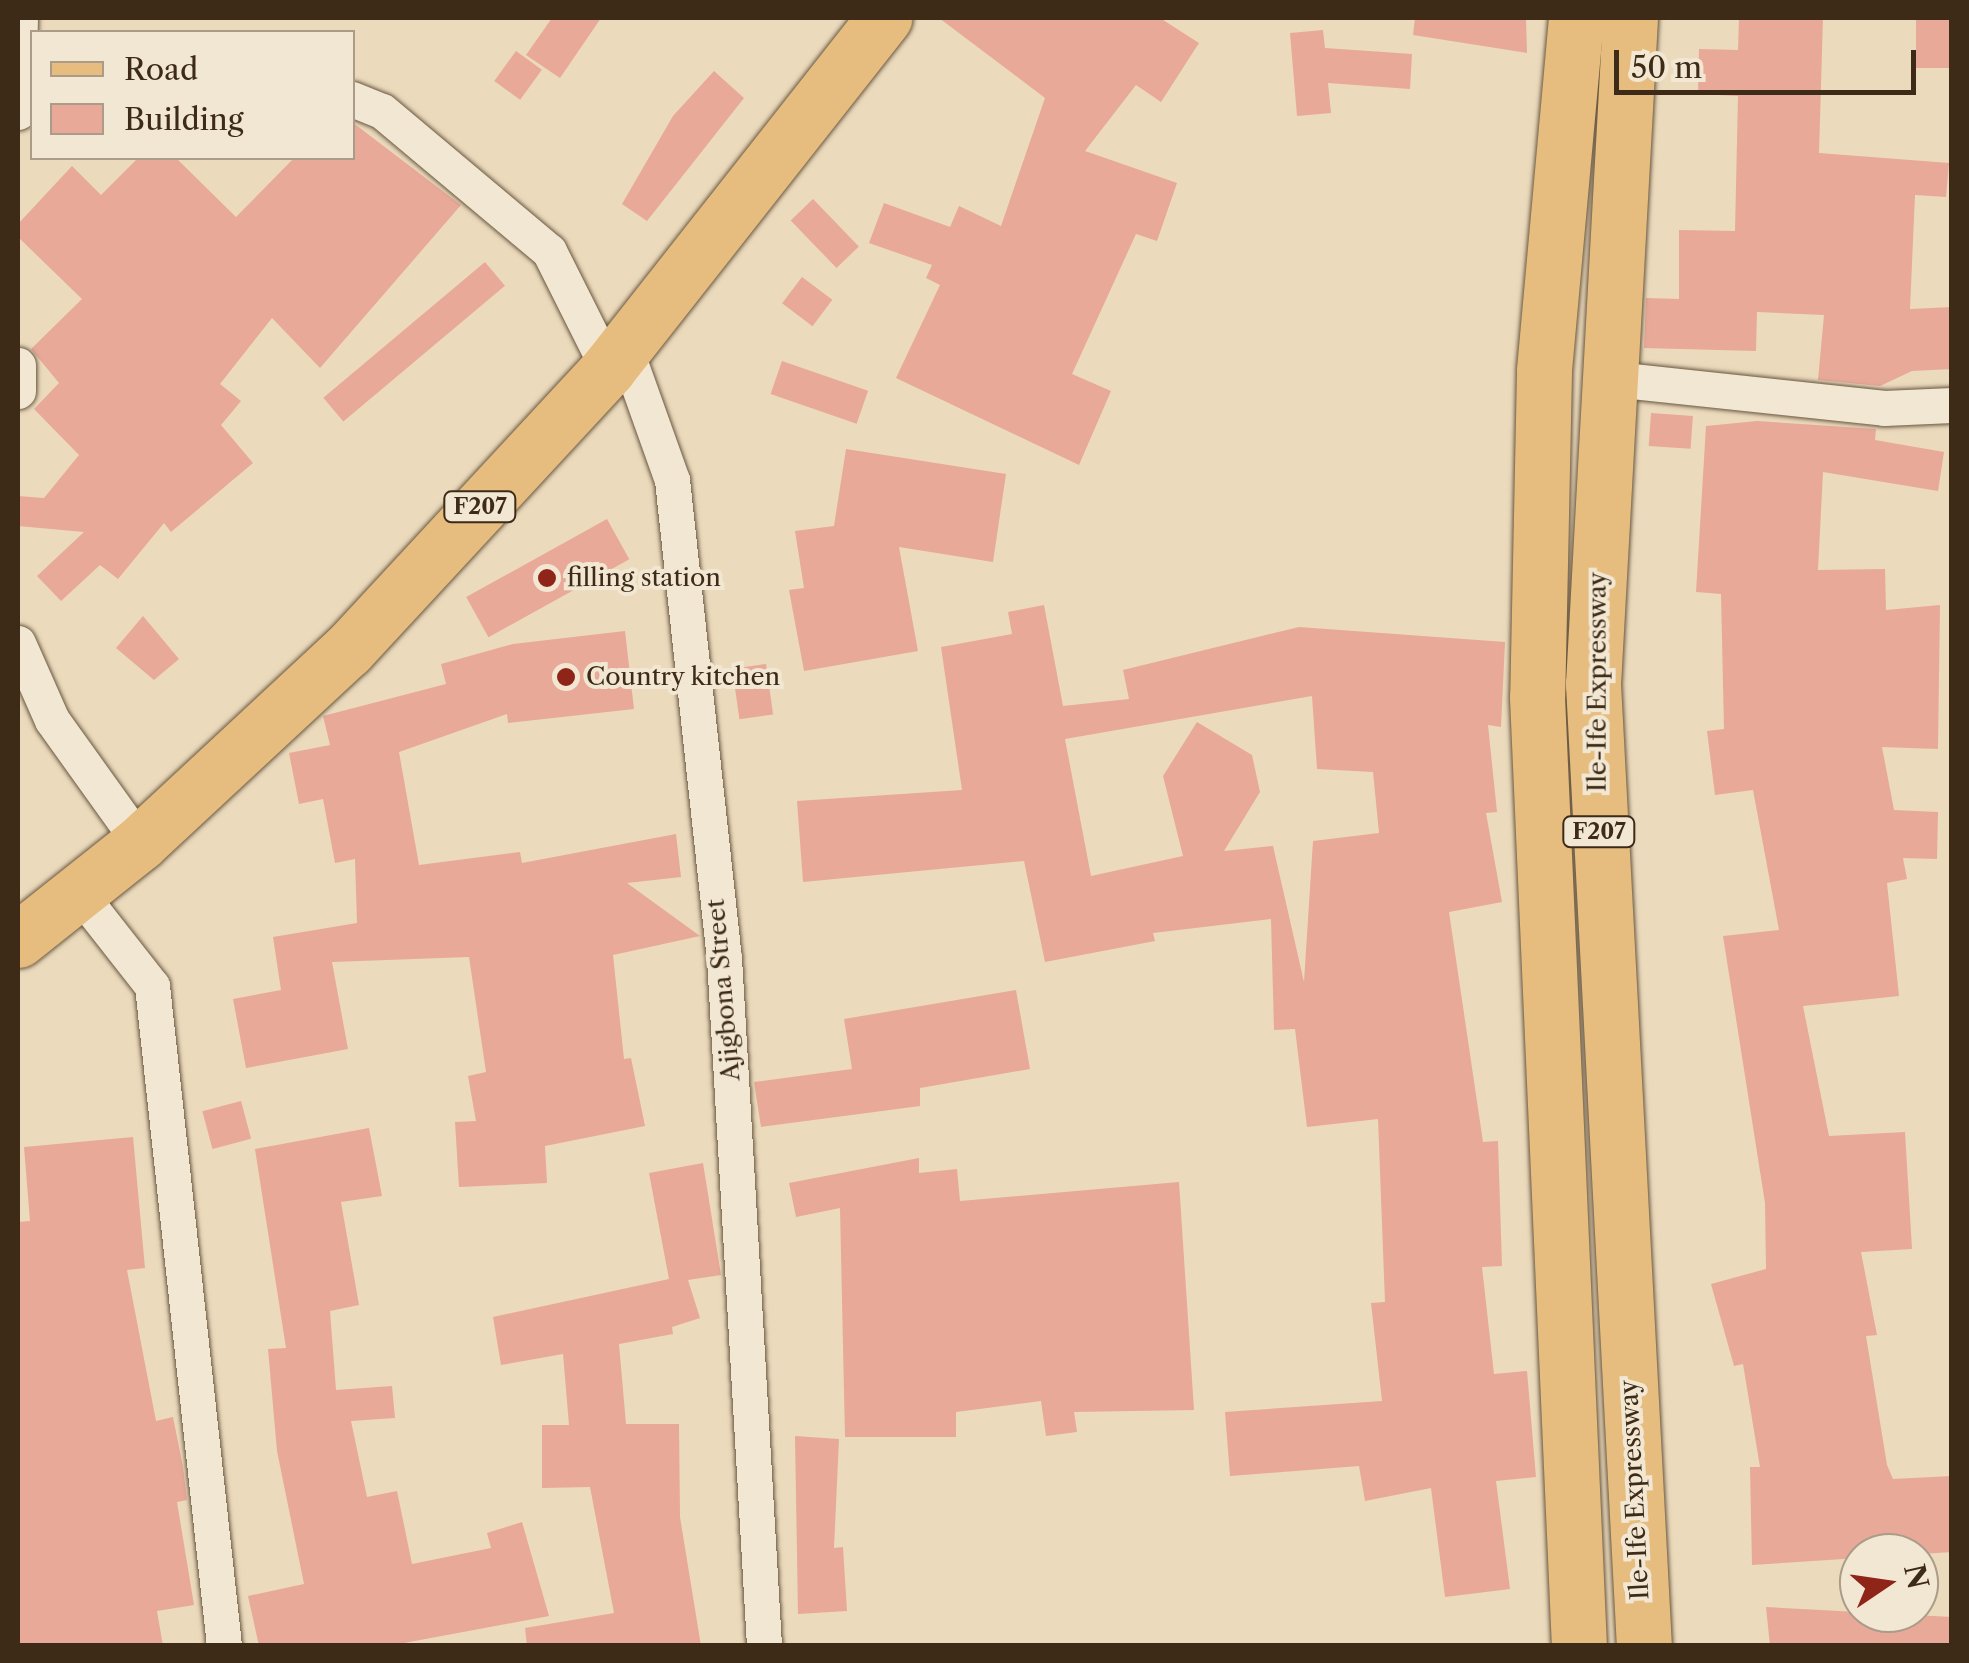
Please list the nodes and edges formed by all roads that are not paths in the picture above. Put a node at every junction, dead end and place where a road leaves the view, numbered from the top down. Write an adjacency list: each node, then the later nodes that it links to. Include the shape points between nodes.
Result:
1 (20, 18): 5 (street)
2 (884, 18): 8 (main road, F207)
3 (1576, 18): 18 (main road, F207, via 1544,372 1537,697)
4 (1630, 18): 9 (main road, Ile-Ife Expressway / F207)
5 (22, 99)
6 (355, 100): 8 (street, via 382,111 550,251)
7 (18, 365): 10 (street)
8 (608, 369): 13 (main road, F207, via 348,650); 17 (street, Ajigbona Street, via 631,366 672,480 686,569 692,710 724,958)
9 (1604, 378): 11 (street, via 1884,408); 19 (main road, Ile-Ife Expressway / F207, via 1593,684)
10 (18, 391)
11 (1952, 405)
12 (18, 643): 13 (street, via 52,720)
13 (140, 843): 14 (main road, F207)
14 (76, 890): 15 (main road, F207); 16 (street, via 152,986)
15 (18, 940)
16 (224, 1646)
17 (764, 1646)
18 (1580, 1646)
19 (1644, 1646)

